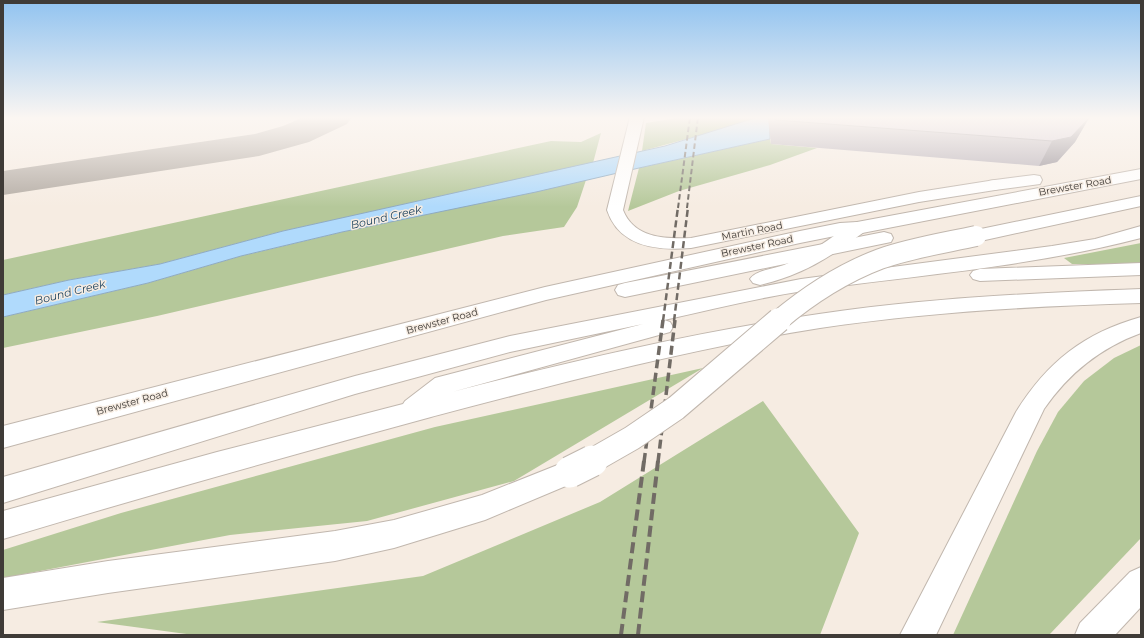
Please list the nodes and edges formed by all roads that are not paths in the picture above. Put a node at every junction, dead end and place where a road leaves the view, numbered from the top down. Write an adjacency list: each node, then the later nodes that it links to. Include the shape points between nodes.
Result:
1 (630, 147): 4 (street, Martin Road, via 615,205 617,218 628,230 640,237 661,243 684,244 912,198)
2 (1141, 169): 4 (main road)
3 (1141, 174): 7 (main road, Brewster Road)
4 (995, 185): 7 (main road, via 1013,188)
5 (1141, 187): 7 (main road, Brewster Road)
6 (1141, 201): 21 (main road, bridge, via 895,254 864,265 819,290 786,313 691,396 627,441 564,474 499,502 394,534 305,550)
7 (1027, 202): 8 (main road, Brewster Road); 10 (main road, Brewster Road)
8 (857, 228): 10 (main road); 14 (main road, Brewster Road, via 840,228 800,236 582,285)
9 (1141, 232): 15 (main road, via 1052,252 801,284)
10 (830, 249): 14 (main road, Brewster Road); 15 (main road, via 809,263 788,272 638,307)
11 (1141, 269): 16 (main road, via 956,277 851,290 765,305 658,328 444,385)
12 (1141, 296): 16 (main road, via 945,306 817,322 681,346)
13 (1141, 325): 22 (main road, via 1115,334 1079,354 1058,371 1040,392)
14 (377, 339): 17 (main road, Brewster Road)
15 (510, 344): 18 (main road, via 308,398)
16 (409, 413): 19 (main road)
17 (3, 437)
18 (3, 490)
19 (3, 525)
20 (1141, 583): 23 (main road)
21 (3, 594)
22 (917, 635)
23 (1092, 635)

